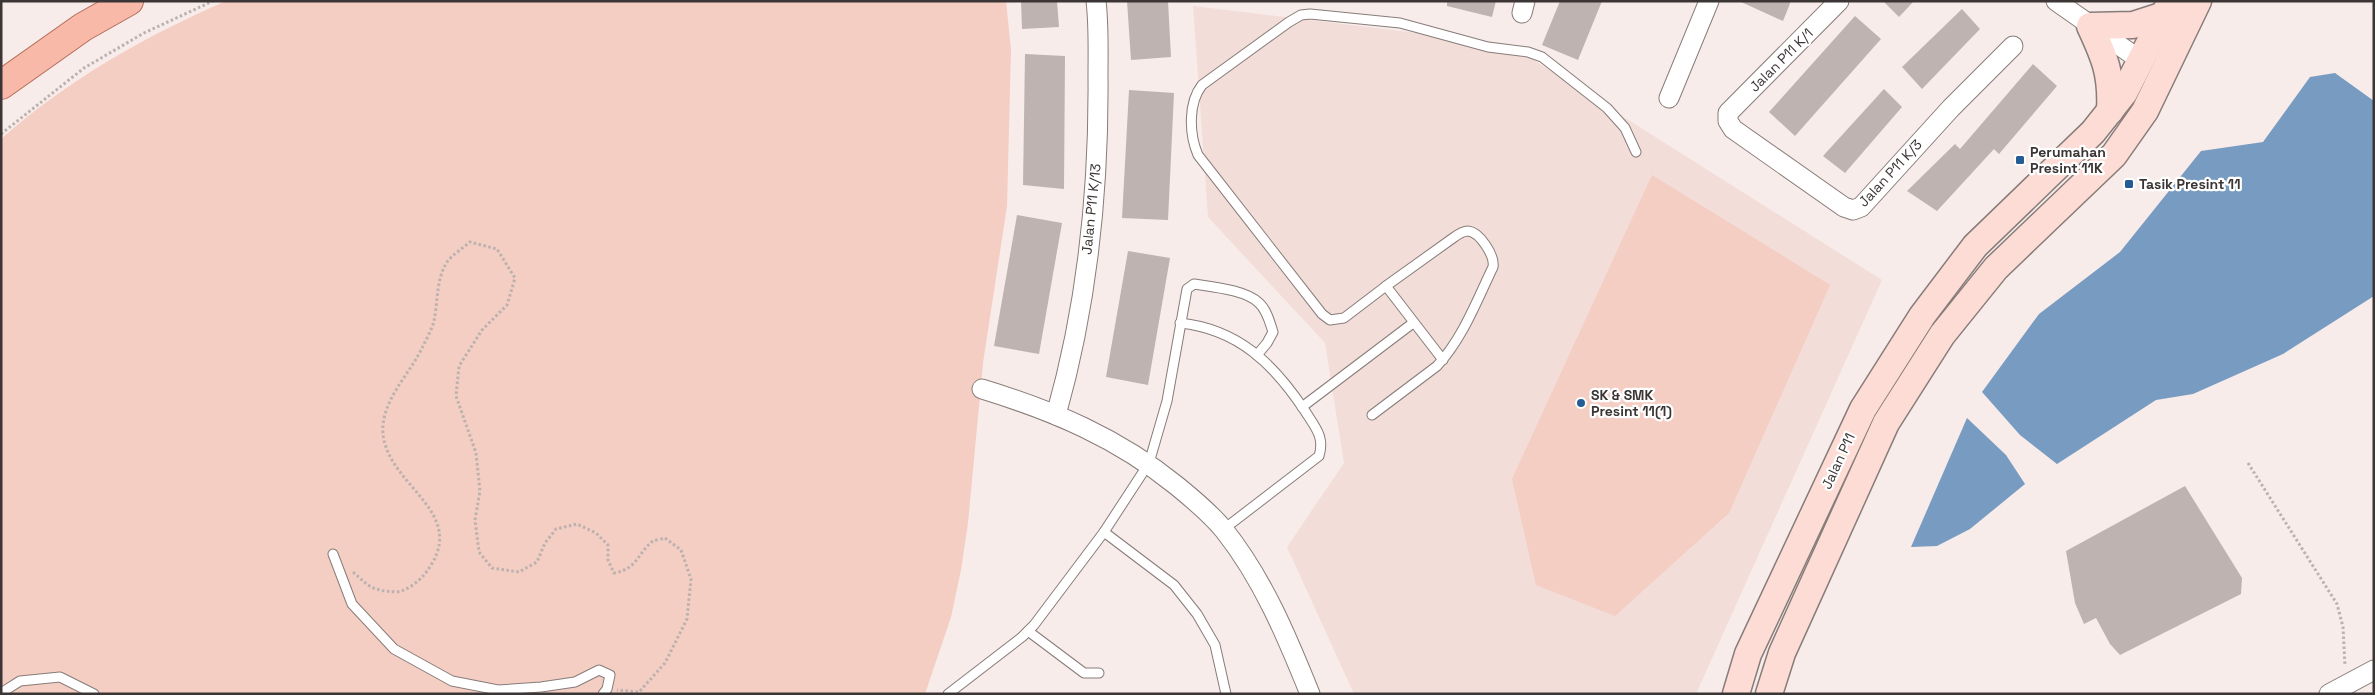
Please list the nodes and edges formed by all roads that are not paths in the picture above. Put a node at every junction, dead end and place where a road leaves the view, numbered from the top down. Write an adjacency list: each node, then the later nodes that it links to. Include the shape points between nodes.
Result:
1 (129, 1): 12 (main road, via 83,27)
2 (1096, 1): 25 (street, Jalan P11 K/13, via 1098,113 1093,217 1069,369)
3 (1709, 1): 13 (street)
4 (1839, 1): 16 (street, Jalan P11 K/1, via 1728,114)
5 (2056, 1): 8 (street)
6 (2198, 1): 9 (main road, Jalan P11)
7 (2167, 8): 8 (main road, via 2134,25); 11 (main road, Jalan P11)
8 (2090, 26): 11 (street); 14 (main road, via 2109,72 2112,87)
9 (2180, 40): 11 (main road, via 2166,52); 15 (main road, Jalan P11)
10 (2013, 46): 16 (street, Jalan P11 K/3, via 1950,108 1861,207 1853,210 1844,207)
11 (2140, 60): 14 (main road, Jalan P11, via 2124,93); 15 (main road, via 2147,88)
12 (1, 85)
13 (1669, 98)
14 (2110, 111): 40 (main road, Jalan P11, via 2093,132 1975,246 1922,316 1863,409 1748,654)
15 (2145, 111): 41 (main road, Jalan P11, via 2114,155 1996,268 1942,335 1886,423 1782,654)
16 (1728, 122)
17 (1636, 152): 18 (lane, via 1625,128 1607,108 1542,57 1400,24 1301,15 1202,85 1192,102 1195,148 1322,314 1330,320 1344,318)
18 (1386, 286): 20 (lane); 22 (lane, via 1462,232 1474,234 1490,252 1493,267 1456,342)
19 (1180, 323): 21 (lane, via 1200,325 1223,333); 21 (lane, via 1186,289 1190,286 1238,292 1259,302 1273,332); 27 (lane, via 1167,400)
20 (1413, 323): 22 (lane); 24 (lane)
21 (1257, 355): 24 (lane, via 1285,381)
22 (1442, 360): 26 (lane)
23 (982, 389): 25 (street)
24 (1302, 407): 28 (lane, via 1320,435 1322,446 1319,456)
25 (1056, 415): 27 (street, via 1114,442)
26 (1372, 415)
27 (1149, 463): 28 (street); 29 (lane)
28 (1224, 529): 39 (street, via 1281,623)
29 (1104, 532): 31 (lane); 38 (lane, via 1174,585 1198,614 1216,645)
30 (333, 554): 34 (lane, via 352,604 394,649 452,681 498,690 541,687 575,682 599,670 610,675)
31 (1028, 631): 33 (lane, via 1084,673); 37 (lane)
32 (2374, 670): 42 (street)
33 (1099, 673)
34 (605, 691)
35 (1, 694): 36 (lane, via 20,681 60,676)
36 (94, 694)
37 (948, 694)
38 (1226, 694)
39 (1310, 694)
40 (1736, 694)
41 (1769, 694)
42 (2329, 694)

